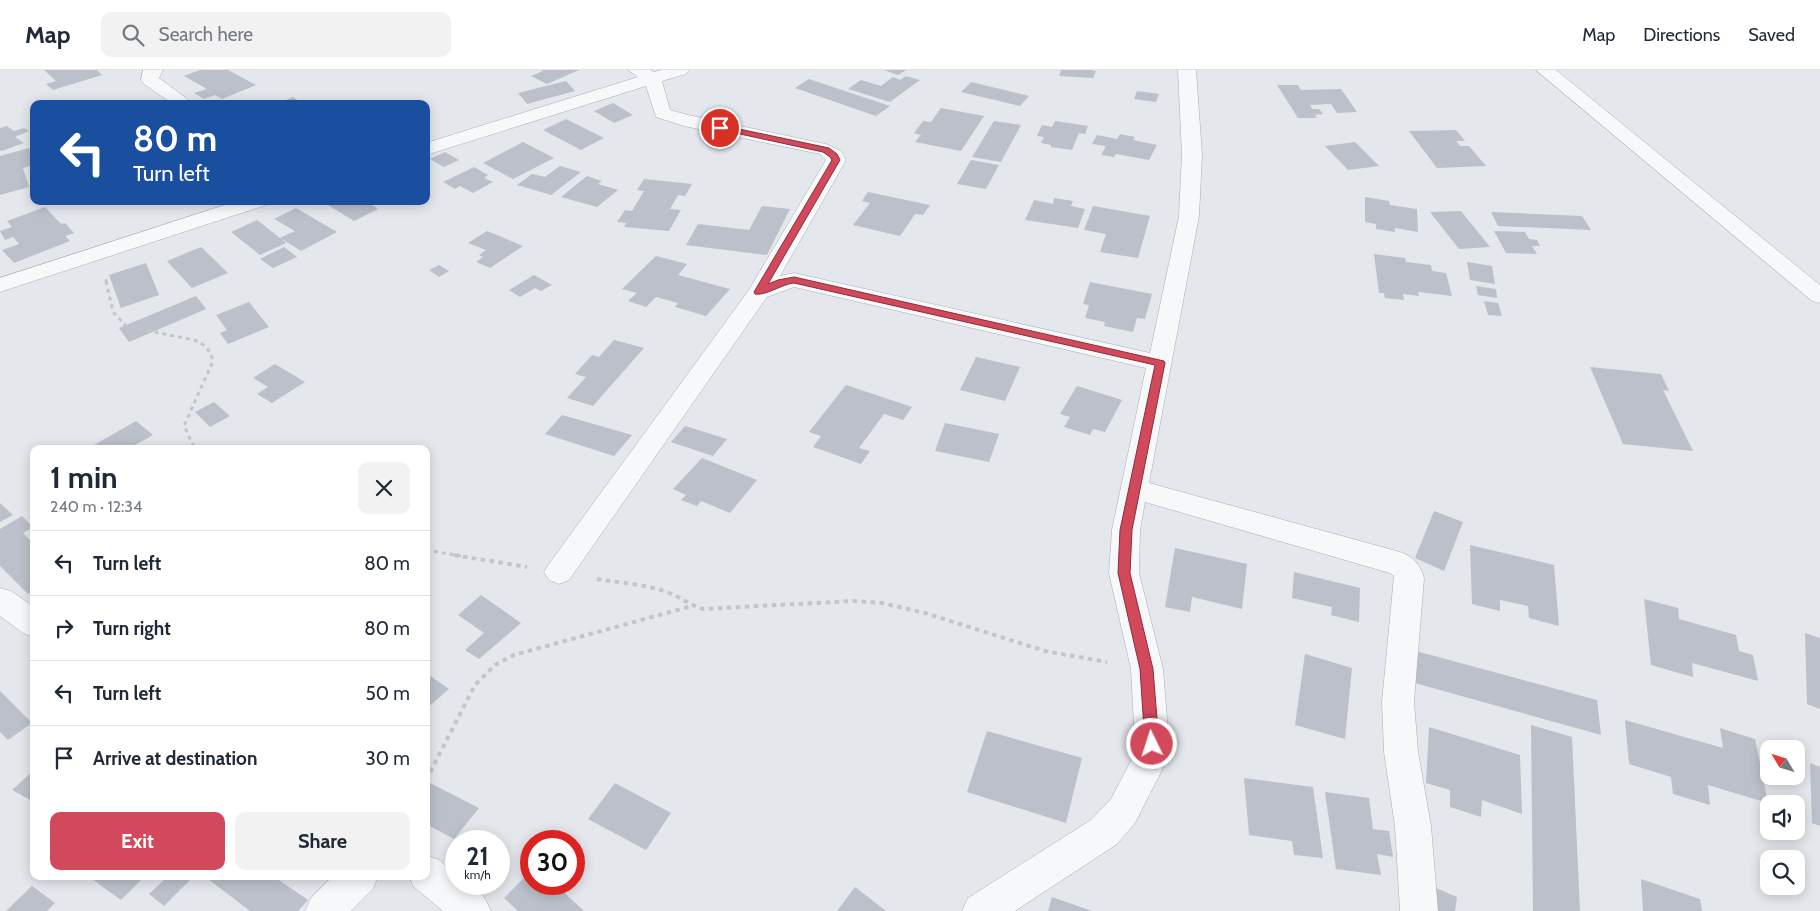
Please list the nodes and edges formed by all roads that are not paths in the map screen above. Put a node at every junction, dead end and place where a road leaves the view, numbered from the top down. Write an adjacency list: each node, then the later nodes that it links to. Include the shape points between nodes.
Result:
1 (154, 70): 6 (street, via 150,73 150,80)
2 (680, 70): 5 (street)
3 (1187, 70): 12 (street, via 1192,155 1189,216)
4 (1545, 70): 11 (street)
5 (645, 74): 7 (street); 10 (street, via 662,113 670,117 826,150 834,155 836,160)
6 (179, 100)
7 (430, 147)
8 (247, 205): 9 (street)
9 (0, 285)
10 (759, 292): 12 (street, via 794,280); 14 (street)
11 (1820, 296)
12 (1160, 363): 13 (street)
13 (1134, 489): 21 (street, via 1126,530 1124,573 1146,669 1152,744 1147,765 1123,811 1104,832); 22 (street, via 1400,564 1407,571 1410,578 1398,702 1400,752 1413,826)
14 (559, 572)
15 (0, 600): 16 (street)
16 (30, 621)
17 (430, 876): 20 (street)
18 (356, 880): 19 (street)
19 (324, 911)
20 (472, 911)
21 (980, 911)
22 (1419, 911)

